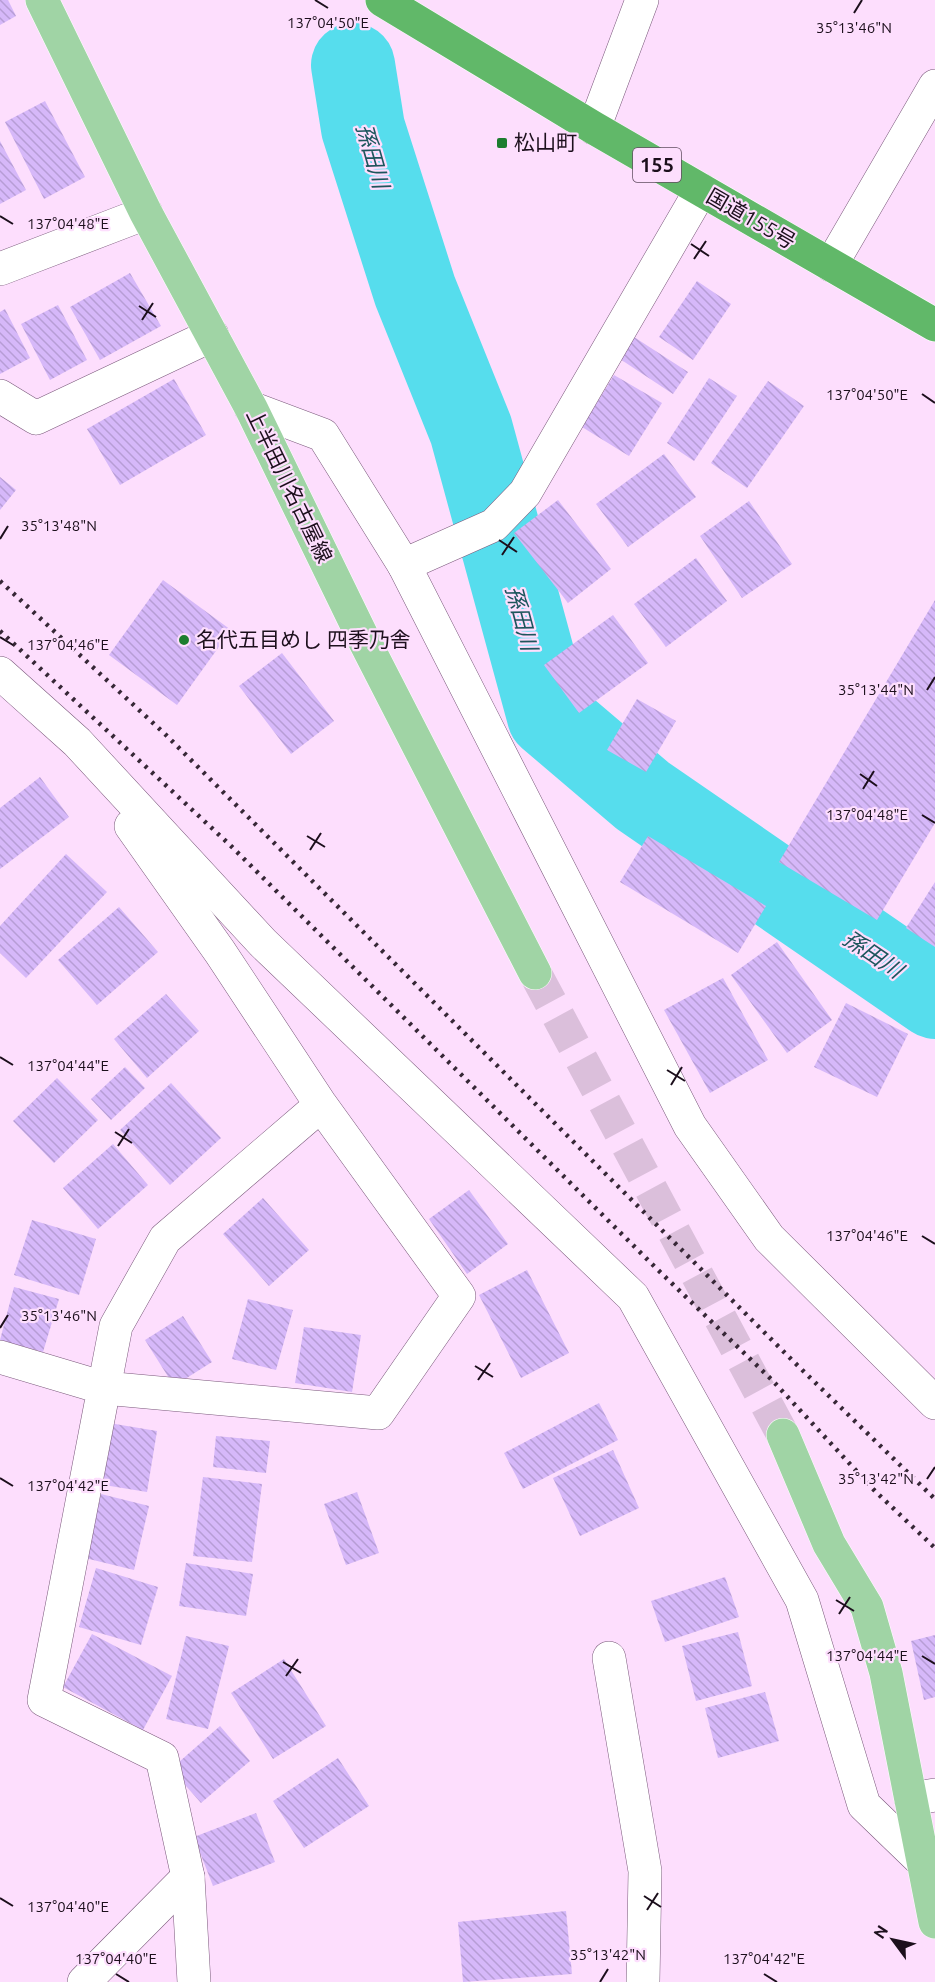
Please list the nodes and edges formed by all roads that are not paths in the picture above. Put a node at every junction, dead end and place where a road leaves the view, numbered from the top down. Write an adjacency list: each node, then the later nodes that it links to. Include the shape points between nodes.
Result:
1 (42, 0): 7 (main road, 上半田川名古屋線)
2 (382, 0): 5 (highway, 国道155号 / 155)
3 (642, 0): 5 (street)
4 (935, 86): 8 (street)
5 (594, 128): 6 (highway, 国道155号 / 155)
6 (702, 190): 8 (highway, 国道155号 / 155); 14 (street, via 525,493 494,525)
7 (146, 213): 9 (street); 11 (main road, 上半田川名古屋線)
8 (831, 265): 10 (highway, 国道155号 / 155)
9 (0, 269)
10 (935, 325)
11 (212, 335): 12 (street, via 36,418); 13 (main road, 上半田川名古屋線)
12 (0, 396)
13 (251, 408): 14 (street, via 323,435); 19 (main road, 上半田川名古屋線, via 369,651)
14 (404, 565): 23 (street, via 690,1126 769,1238)
15 (0, 673): 16 (street)
16 (76, 742): 17 (street); 18 (street)
17 (263, 943): 18 (street); 27 (street, via 633,1297 802,1600 864,1805)
18 (220, 952): 20 (street)
19 (535, 973)
20 (321, 1105): 22 (street, via 165,1239 116,1326); 22 (street, via 459,1296 378,1413)
21 (0, 1357): 22 (street)
22 (104, 1388): 28 (street, via 44,1700 162,1758)
23 (935, 1403)
24 (783, 1435): 26 (main road, via 829,1544 867,1607)
25 (609, 1658): 32 (street, via 645,1871)
26 (923, 1797): 27 (main road)
27 (922, 1861): 29 (main road)
28 (188, 1877): 30 (street); 31 (street)
29 (935, 1922)
30 (84, 1982)
31 (194, 1982)
32 (643, 1982)

